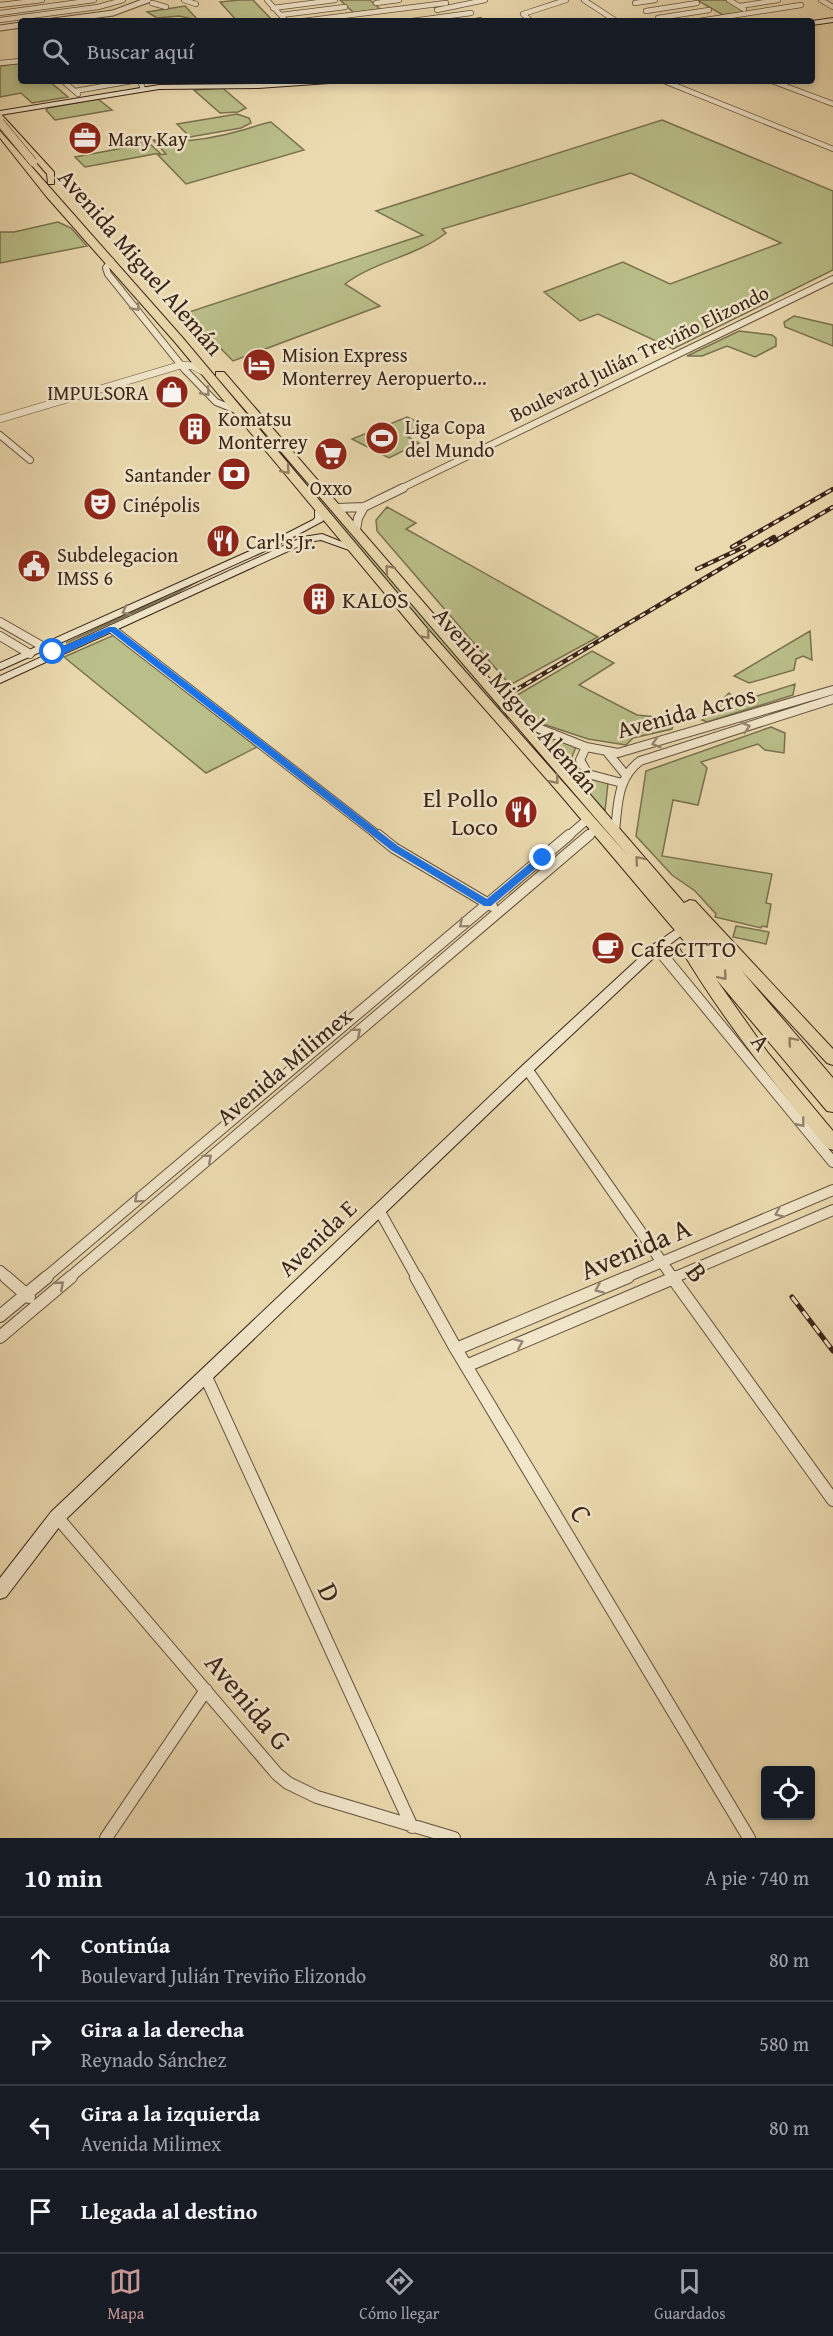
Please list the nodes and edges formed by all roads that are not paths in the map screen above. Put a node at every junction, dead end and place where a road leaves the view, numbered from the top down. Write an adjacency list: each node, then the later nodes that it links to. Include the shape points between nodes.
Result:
1 (44, 0): 19 (street); 28 (street)
2 (94, 0): 28 (street)
3 (123, 0): 38 (street)
4 (184, 0): 23 (street)
5 (268, 0): 33 (street)
6 (336, 0): 31 (street); 33 (street)
7 (399, 0): 18 (street)
8 (437, 0): 21 (street)
9 (460, 0): 24 (street)
10 (485, 0): 24 (street)
11 (566, 0): 52 (street, via 523,14)
12 (584, 0): 53 (street)
13 (655, 0): 22 (street)
14 (729, 0): 29 (street)
15 (778, 0): 29 (street)
16 (821, 0): 32 (street)
17 (153, 1): 30 (street); 36 (street)
18 (374, 1): 37 (street)
19 (13, 2): 25 (street)
20 (695, 2): 34 (street); 35 (street)
21 (446, 3): 26 (street); 37 (street)
22 (635, 3)
23 (196, 4)
24 (473, 4): 44 (street)
25 (0, 5)
26 (453, 5)
27 (801, 5): 41 (street)
28 (51, 6): 38 (street); 39 (street)
29 (740, 6): 41 (street)
30 (166, 7)
31 (345, 7): 42 (street); 43 (street)
32 (833, 7)
33 (273, 8): 42 (street)
34 (646, 10)
35 (709, 10): 54 (street); 55 (street)
36 (126, 11): 46 (street); 47 (street)
37 (386, 11): 44 (street)
38 (57, 12): 45 (street); 58 (street)
39 (0, 13)
40 (471, 13): 51 (street)
41 (752, 13): 57 (street)
42 (281, 15): 48 (street)
43 (354, 15): 44 (street); 49 (street)
44 (374, 16): 50 (street)
45 (61, 18)
46 (76, 18)
47 (90, 18)
48 (284, 18)
49 (328, 18)
50 (362, 18)
51 (441, 18)
52 (528, 18)
53 (611, 18)
54 (658, 18)
55 (721, 18): 56 (street)
56 (738, 18)
57 (743, 18)
58 (0, 20)
59 (833, 21): 60 (main road)
60 (815, 24)
61 (18, 26): 62 (street)
62 (0, 29)
63 (18, 61): 64 (street)
64 (0, 63)
65 (66, 84): 73 (street, via 76,93)
66 (96, 84): 73 (street)
67 (112, 84): 73 (street)
68 (202, 84): 72 (main road)
69 (286, 84): 72 (main road)
70 (671, 84): 80 (street)
71 (780, 84): 74 (street)
72 (137, 86): 76 (main road)
73 (99, 87)
74 (833, 104)
75 (0, 105): 76 (main road)
76 (19, 109): 77 (main road)
77 (2, 118): 81 (highway, Avenida Miguel Alemán, bridge); 82 (highway, via 51,174)
78 (0, 133): 81 (highway, Avenida Miguel Alemán)
79 (0, 142): 82 (highway, via 36,184)
80 (833, 149)
81 (29, 163): 82 (highway, Avenida Miguel Alemán)
82 (50, 188): 83 (highway, Avenida Miguel Alemán); 96 (highway, Avenida Miguel Alemán)
83 (111, 261): 85 (highway, Avenida Miguel Alemán); 86 (street, one-way to 86, via 106,268 108,274)
84 (833, 279): 95 (street, Boulevard Julián Treviño Elizondo)
85 (178, 339): 86 (highway); 87 (highway, Avenida Miguel Alemán)
86 (167, 346): 88 (street)
87 (186, 348): 88 (street, via 187,355); 89 (highway, Avenida Miguel Alemán)
88 (179, 363): 89 (street); 90 (street, one-way to 90, via 216,402); 91 (street); 92 (street)
89 (205, 372): 90 (highway, Avenida Miguel Alemán)
90 (236, 410): 97 (highway, Avenida Miguel Alemán, one-way to 97)
91 (0, 414)
92 (0, 419)
93 (0, 435): 94 (street)
94 (30, 459)
95 (364, 507): 96 (street, Boulevard Julián Treviño Elizondo); 98 (street)
96 (337, 508): 98 (highway, Avenida Miguel Alemán)
97 (320, 511): 99 (main road, via 316,522); 100 (highway, Avenida Miguel Alemán)
98 (356, 530): 111 (highway, Avenida Miguel Alemán, one-way to 98)
99 (274, 543): 101 (main road); 105 (main road, one-way to 105, via 90,627)
100 (352, 548): 101 (main road, via 312,537); 120 (highway, Avenida Miguel Alemán, one-way to 120)
101 (149, 612): 103 (main road)
102 (0, 622): 105 (street)
103 (112, 629): 105 (main road); 123 (street, via 394,848)
104 (0, 636): 106 (street)
105 (50, 651): 106 (main road); 108 (main road)
106 (30, 654): 107 (main road)
107 (0, 667)
108 (5, 678)
109 (833, 690): 112 (street, Avenida Acros)
110 (833, 699): 114 (street, Avenida Acros, one-way to 110)
111 (517, 719): 115 (street, Avenida Acros); 121 (highway, Avenida Miguel Alemán)
112 (709, 727): 113 (street, Avenida Acros); 114 (street)
113 (676, 737): 116 (street); 117 (street, Avenida Acros, one-way to 117, via 630,751)
114 (716, 737): 116 (street, Avenida Acros)
115 (586, 747): 117 (street, Avenida Acros); 119 (street, via 580,760 588,774)
116 (685, 747): 118 (street, Avenida Acros, via 640,761)
117 (608, 752): 118 (street)
118 (626, 774): 119 (street, Avenida Acros)
119 (622, 783): 121 (street, Avenida Acros)
120 (592, 824): 123 (street, Avenida Milimex); 124 (street, Avenida Milimex); 125 (highway, Avenida Miguel Alemán)
121 (615, 831): 122 (highway, Avenida Miguel Alemán, one-way to 121)
122 (655, 878): 127 (highway, via 688,904); 129 (highway, Avenida Miguel Alemán, one-way to 122)
123 (488, 904): 124 (street); 139 (street, Avenida Milimex, one-way to 139)
124 (500, 910): 140 (street, Avenida Milimex, one-way to 124)
125 (676, 925): 126 (main road, Avenida E); 129 (highway, Avenida Miguel Alemán, one-way to 129); 131 (highway, via 731,1015)
126 (657, 948): 128 (main road, Avenida E); 132 (street, A, one-way to 132)
127 (833, 1059)
128 (527, 1069): 134 (main road, Avenida E); 136 (street, B)
129 (828, 1088): 130 (highway, Avenida Miguel Alemán)
130 (833, 1106)
131 (833, 1143)
132 (833, 1162)
133 (833, 1190): 136 (street, Avenida A, one-way to 136)
134 (379, 1210): 145 (street, C); 147 (main road, Avenida E)
135 (833, 1210): 138 (street, Avenida A)
136 (662, 1263): 138 (street, B); 141 (street, Avenida A, one-way to 141)
137 (0, 1271): 139 (street)
138 (673, 1278): 143 (street, Avenida A); 148 (street, B)
139 (26, 1294): 140 (street); 142 (street, Avenida Milimex)
140 (38, 1304): 144 (street, Avenida Milimex)
141 (549, 1310): 143 (street); 145 (street, Avenida A)
142 (0, 1316)
143 (560, 1326): 146 (street, Avenida A, one-way to 143)
144 (0, 1337)
145 (456, 1349): 146 (street, C)
146 (466, 1366): 155 (street, C)
147 (206, 1377): 149 (main road, Avenida E); 152 (street, D)
148 (833, 1500)
149 (57, 1517): 150 (main road, Avenida E); 151 (street, Avenida G)
150 (0, 1591)
151 (206, 1690): 152 (street, Avenida G, via 288,1783 317,1797); 153 (street)
152 (412, 1827): 154 (street, Avenida G)
153 (106, 1838)
154 (454, 1838)
155 (748, 1838)

